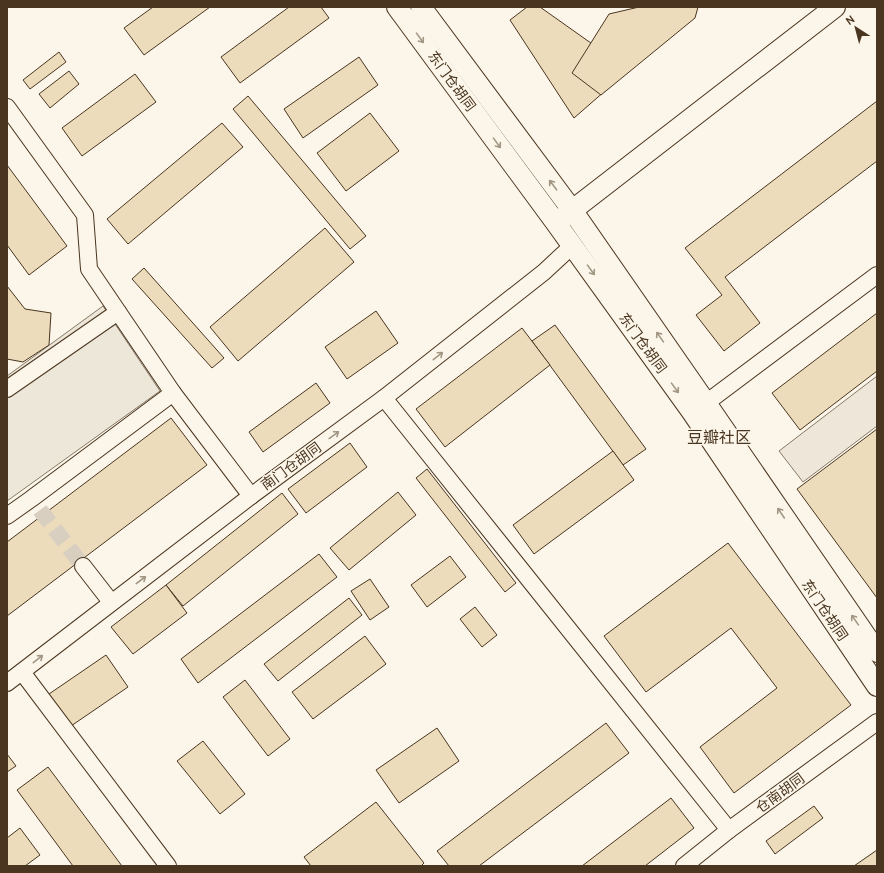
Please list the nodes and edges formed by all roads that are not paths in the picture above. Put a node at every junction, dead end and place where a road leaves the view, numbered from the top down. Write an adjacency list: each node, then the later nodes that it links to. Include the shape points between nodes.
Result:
1 (397, 7): 6 (street, 东门仓胡同, one-way to 6)
2 (421, 7): 5 (street, 东门仓胡同, one-way to 2)
3 (835, 7): 5 (street)
4 (7, 107): 9 (street, via 85,215 88,269)
5 (572, 210): 6 (street); 13 (street, 东门仓胡同, one-way to 5)
6 (556, 223): 7 (street, 东门仓胡同)
7 (573, 245): 12 (street, 南门仓胡同, one-way to 7, via 544,272); 21 (street, 东门仓胡同, one-way to 21, via 692,412)
8 (877, 275): 13 (street)
9 (118, 312): 10 (street); 11 (street)
10 (7, 389)
11 (173, 393): 14 (street); 15 (street, via 36,504)
12 (384, 398): 14 (street, 南门仓胡同, one-way to 12); 23 (street)
13 (706, 403): 18 (street, 东门仓胡同, one-way to 13)
14 (251, 496): 17 (street, 南门仓胡同, one-way to 14)
15 (7, 516)
16 (83, 566): 17 (street)
17 (111, 602): 19 (street, 南门仓胡同, one-way to 17)
18 (877, 652)
19 (22, 672): 20 (street, 南门仓胡同); 24 (street)
20 (7, 683)
21 (877, 686)
22 (877, 722): 23 (street, 仓南胡同)
23 (729, 830): 25 (street, 仓南胡同)
24 (168, 866)
25 (684, 866)

